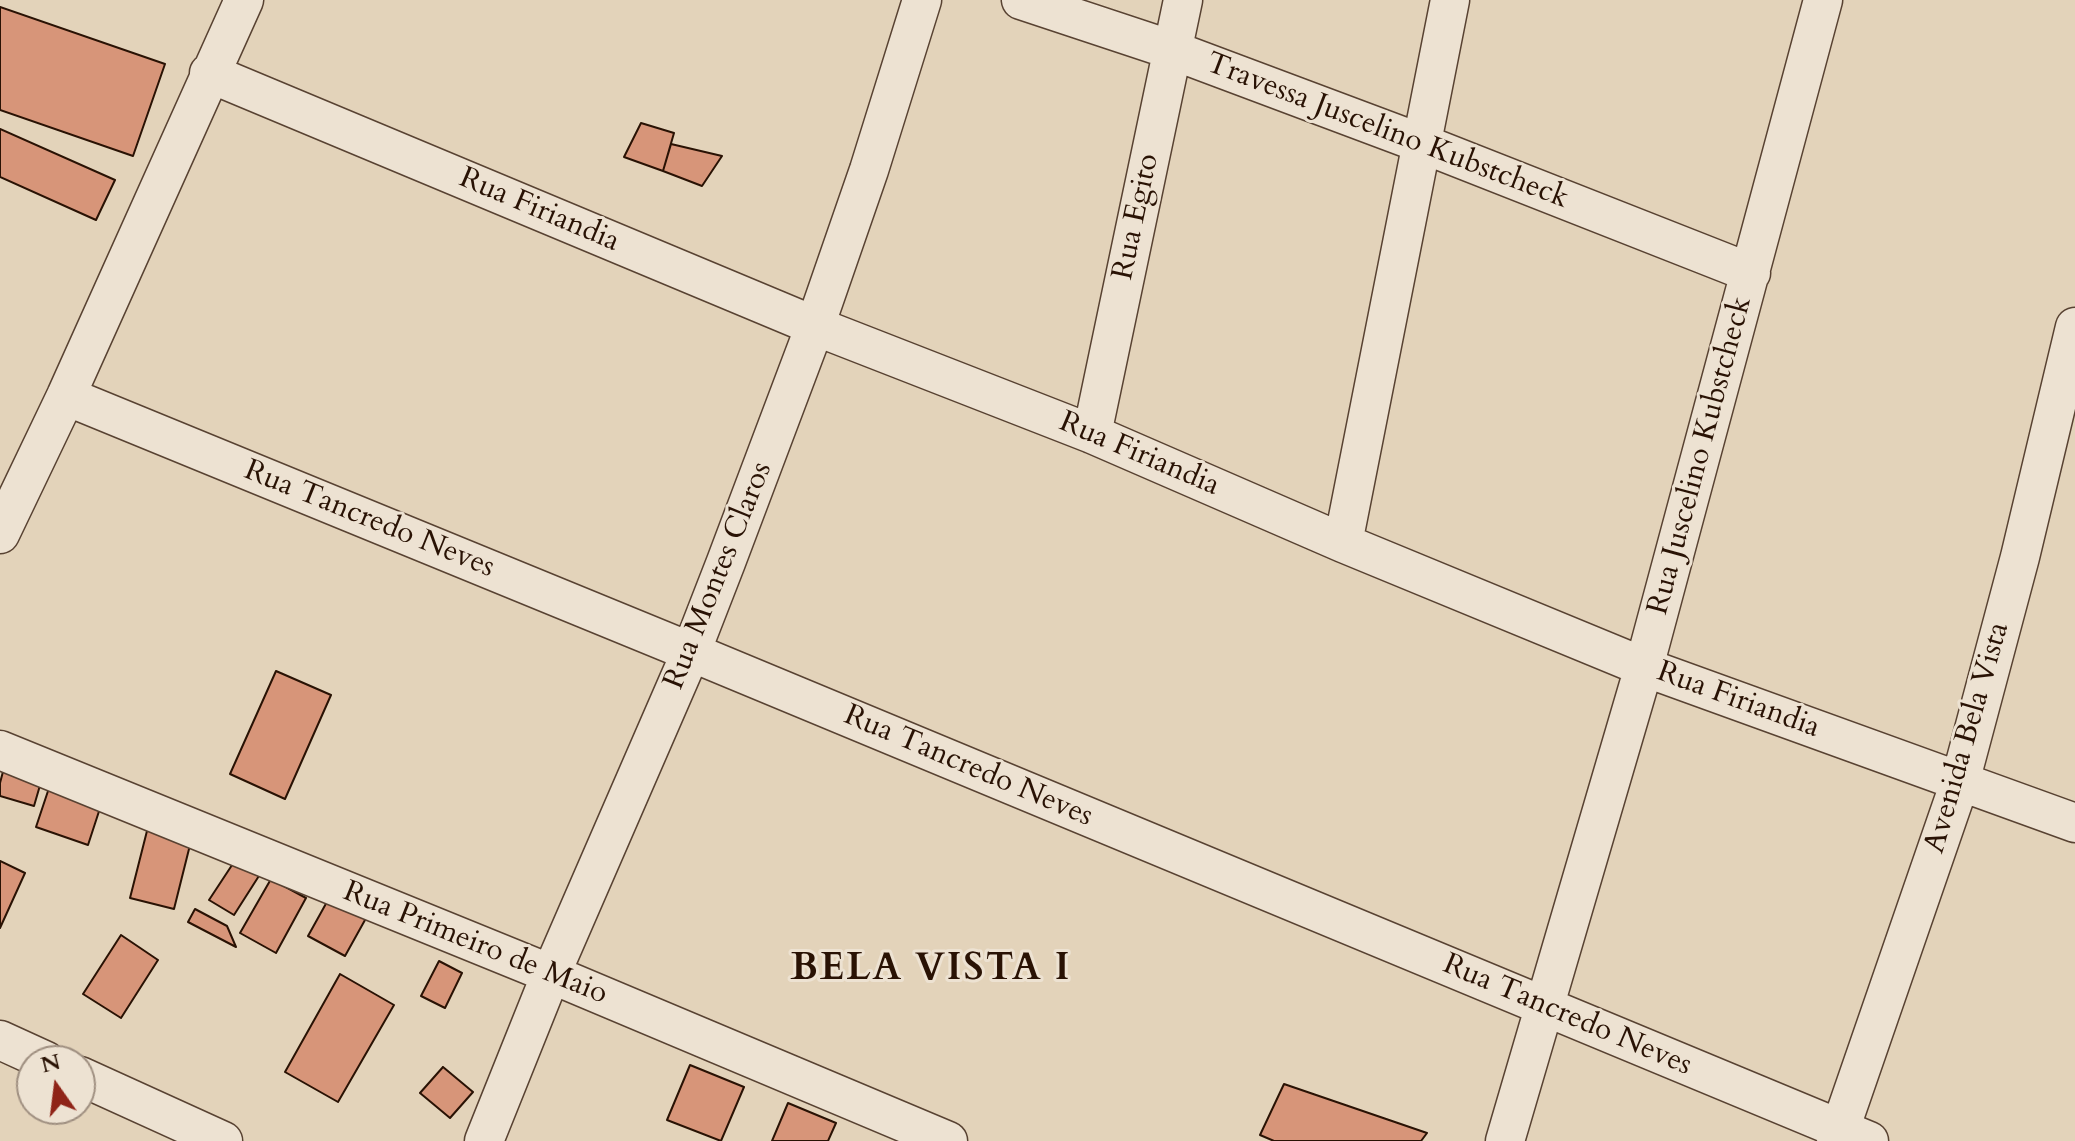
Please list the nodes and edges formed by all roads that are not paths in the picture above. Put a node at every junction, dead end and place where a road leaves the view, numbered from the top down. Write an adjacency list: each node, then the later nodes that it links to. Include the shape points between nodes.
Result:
1 (244, 0): 8 (street)
2 (922, 0): 11 (street, Rua Montes Claros)
3 (1021, 0): 7 (street, Travessa Juscelino Kubstcheck)
4 (1183, 0): 7 (street, Rua Egito)
5 (1450, 0): 9 (street)
6 (1823, 0): 10 (street, Rua Juscelino Kubstcheck)
7 (1172, 50): 9 (street, Travessa Juscelino Kubstcheck); 14 (street, Rua Egito)
8 (209, 73): 11 (street, Rua Firiandia); 13 (street)
9 (1423, 144): 10 (street, Travessa Juscelino Kubstcheck); 16 (street)
10 (1751, 273): 18 (street, Rua Juscelino Kubstcheck)
11 (815, 326): 14 (street, Rua Firiandia); 17 (street, Rua Montes Claros)
12 (2075, 327): 20 (street, Avenida Bela Vista)
13 (66, 396): 15 (street); 17 (street, Rua Tancredo Neves)
14 (1092, 434): 16 (street, Rua Firiandia)
15 (0, 534)
16 (1343, 543): 18 (street, Rua Firiandia)
17 (691, 652): 22 (street, Rua Montes Claros); 23 (street, Rua Tancredo Neves)
18 (1644, 667): 20 (street, Rua Firiandia); 23 (street, Rua Juscelino Kubstcheck)
19 (0, 750): 22 (street, Rua Primeiro de Maio)
20 (1960, 782): 21 (street, Rua Firiandia); 25 (street, Avenida Bela Vista)
21 (2075, 823)
22 (551, 974): 27 (street, Rua Montes Claros); 28 (street, Rua Primeiro de Maio)
23 (1546, 1007): 25 (street, Rua Tancredo Neves); 29 (street, Rua Juscelino Kubstcheck)
24 (96, 1083): 26 (street)
25 (1848, 1137)
26 (223, 1141)
27 (484, 1141)
28 (948, 1141)
29 (1505, 1141)

